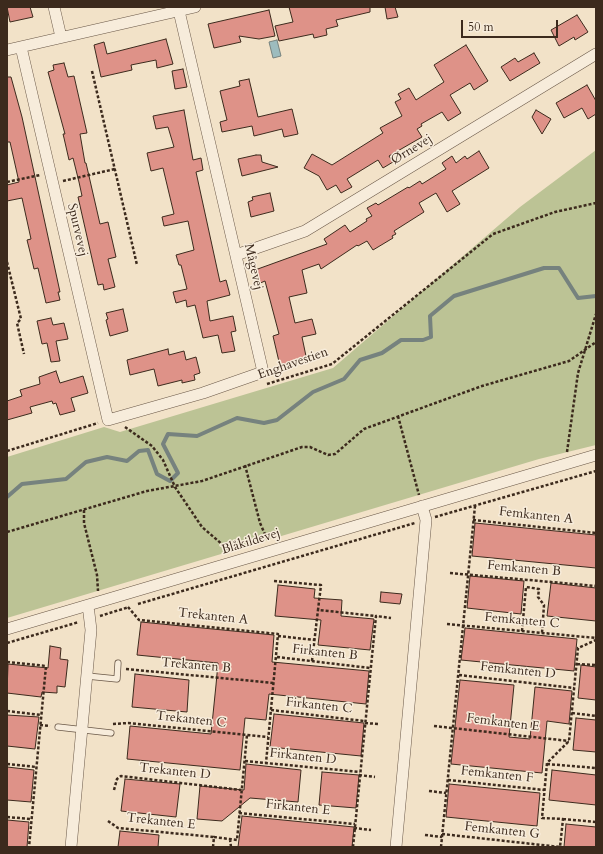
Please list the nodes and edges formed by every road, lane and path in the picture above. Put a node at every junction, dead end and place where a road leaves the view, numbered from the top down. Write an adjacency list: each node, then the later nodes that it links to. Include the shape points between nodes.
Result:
1 (54, 7): 4 (street)
2 (195, 7): 3 (street)
3 (179, 11): 4 (street); 13 (street, Mågevej)
4 (61, 38): 5 (street)
5 (21, 46): 6 (street); 10 (street, Spurvevej)
6 (7, 50)
7 (596, 54): 13 (street, Ørnevej, via 304,231)
8 (92, 70): 9 (path)
9 (115, 169): 10 (path); 15 (path)
10 (51, 178): 11 (path); 22 (street, Spurvevej)
11 (7, 182)
12 (596, 203): 20 (path, Enghavestien, via 555,212 493,234 332,364)
13 (236, 255): 22 (street, Mågevej, via 263,372 203,393)
14 (7, 262): 19 (path, via 21,318 17,323)
15 (137, 265)
16 (596, 314): 18 (path)
17 (596, 342): 18 (path)
18 (586, 349): 21 (path, via 569,361 482,386); 27 (path, via 578,373)
19 (24, 354)
20 (264, 385)
21 (398, 416): 28 (path, via 364,429 335,454 328,455 310,447 302,447); 31 (path)
22 (108, 420): 24 (path); 25 (path)
23 (132, 424): 24 (path)
24 (125, 427): 30 (path, via 152,446 163,460)
25 (7, 451)
26 (596, 455): 27 (street, Blåkildevej)
27 (565, 464): 31 (street, Blåkildevej)
28 (245, 465): 30 (path, via 202,481); 38 (path, via 260,523)
29 (596, 471): 32 (path)
30 (175, 487): 33 (path, via 147,491); 39 (path, via 202,527)
31 (422, 506): 34 (street); 38 (street, Blåkildevej)
32 (475, 506): 34 (path); 35 (path)
33 (84, 510): 36 (path); 44 (path, via 84,523 97,574)
34 (426, 520): 46 (path); 119 (street)
35 (473, 520): 37 (path, Femkanten A); 41 (path)
36 (7, 532)
37 (596, 532)
38 (272, 551): 39 (street, Blåkildevej)
39 (240, 560): 44 (street, Blåkildevej)
40 (450, 573): 41 (path, Femkanten B)
41 (467, 574): 43 (path, Femkanten B); 52 (path)
42 (274, 581): 47 (path, via 321,585)
43 (596, 586)
44 (99, 602): 45 (street, Blåkildevej)
45 (88, 605): 50 (street); 53 (street, Blåkildevej)
46 (128, 607): 50 (path); 56 (path, Trekanten A, via 139,620)
47 (318, 610): 48 (path); 58 (path)
48 (376, 616): 49 (path); 66 (path)
49 (391, 618)
50 (91, 619): 59 (path); 68 (street)
51 (447, 624): 52 (path, Femkanten C)
52 (462, 626): 54 (path, Femkanten C); 67 (path)
53 (7, 629)
54 (522, 631): 55 (path, Femkanten C); 55 (path, via 526,587 539,589 538,597 544,605)
55 (542, 633): 57 (path, Femkanten C)
56 (278, 636): 58 (path, Trekanten A); 60 (path)
57 (596, 639): 63 (path, via 578,648)
58 (315, 640): 61 (path)
59 (7, 643)
60 (277, 657): 61 (path, Firkanten B); 69 (path)
61 (312, 661): 66 (path, Firkanten B)
62 (7, 662): 74 (path, via 46,666)
63 (577, 664): 64 (path); 70 (path)
64 (596, 665)
65 (118, 666): 68 (lane, via 117,679); 69 (path, Trekanten B)
66 (370, 668): 76 (path)
67 (459, 675): 70 (path, Femkanten D); 81 (path)
68 (87, 676): 82 (street)
69 (274, 683): 71 (path)
70 (574, 688): 73 (path)
71 (271, 710): 76 (path, Firkanten C); 85 (path)
72 (7, 711): 74 (path)
73 (572, 713): 75 (path); 86 (path)
74 (41, 715): 91 (path)
75 (596, 716)
76 (365, 722): 78 (path, Firkanten C); 93 (path)
77 (112, 724): 84 (path, Trekanten C, via 128,723)
78 (378, 724)
79 (434, 726): 81 (path, Femkanten E)
80 (58, 727): 82 (lane)
81 (453, 728): 86 (path, Femkanten E); 95 (path)
82 (83, 729): 83 (lane); 115 (street)
83 (112, 733)
84 (247, 736): 85 (path, Trekanten C); 87 (path)
85 (268, 737): 88 (path)
86 (569, 741): 90 (path)
87 (244, 761): 88 (path, Firkanten D); 97 (path)
88 (266, 763): 93 (path, Firkanten D)
89 (7, 764): 91 (path)
90 (547, 764): 92 (path); 98 (path)
91 (36, 767): 103 (path)
92 (596, 768)
93 (360, 774): 94 (path, Firkanten D); 107 (path)
94 (374, 777)
95 (448, 780): 98 (path, Femkanten F); 100 (path)
96 (114, 790): 97 (path, Trekanten D, via 117,779 121,776)
97 (241, 790): 101 (path)
98 (544, 790): 104 (path, via 542,818)
99 (429, 791): 100 (path)
100 (446, 793): 111 (path)
101 (239, 813): 107 (path, Firkanten E); 113 (path, via 237,840)
102 (7, 817): 103 (path)
103 (31, 819): 114 (path)
104 (563, 819): 106 (path); 121 (path)
105 (108, 821): 112 (path, Trekanten E, via 118,828)
106 (596, 822)
107 (355, 824): 108 (path)
108 (354, 828): 109 (path); 118 (path)
109 (371, 830)
110 (425, 835): 111 (path, Femkanten G)
111 (442, 835): 120 (path); 121 (path, Femkanten G)
112 (214, 838): 113 (path, Trekanten E); 116 (path)
113 (230, 839): 117 (path)
114 (28, 847)
115 (70, 847)
116 (213, 847)
117 (231, 847)
118 (353, 847)
119 (396, 847)
120 (441, 847)
121 (560, 847)

